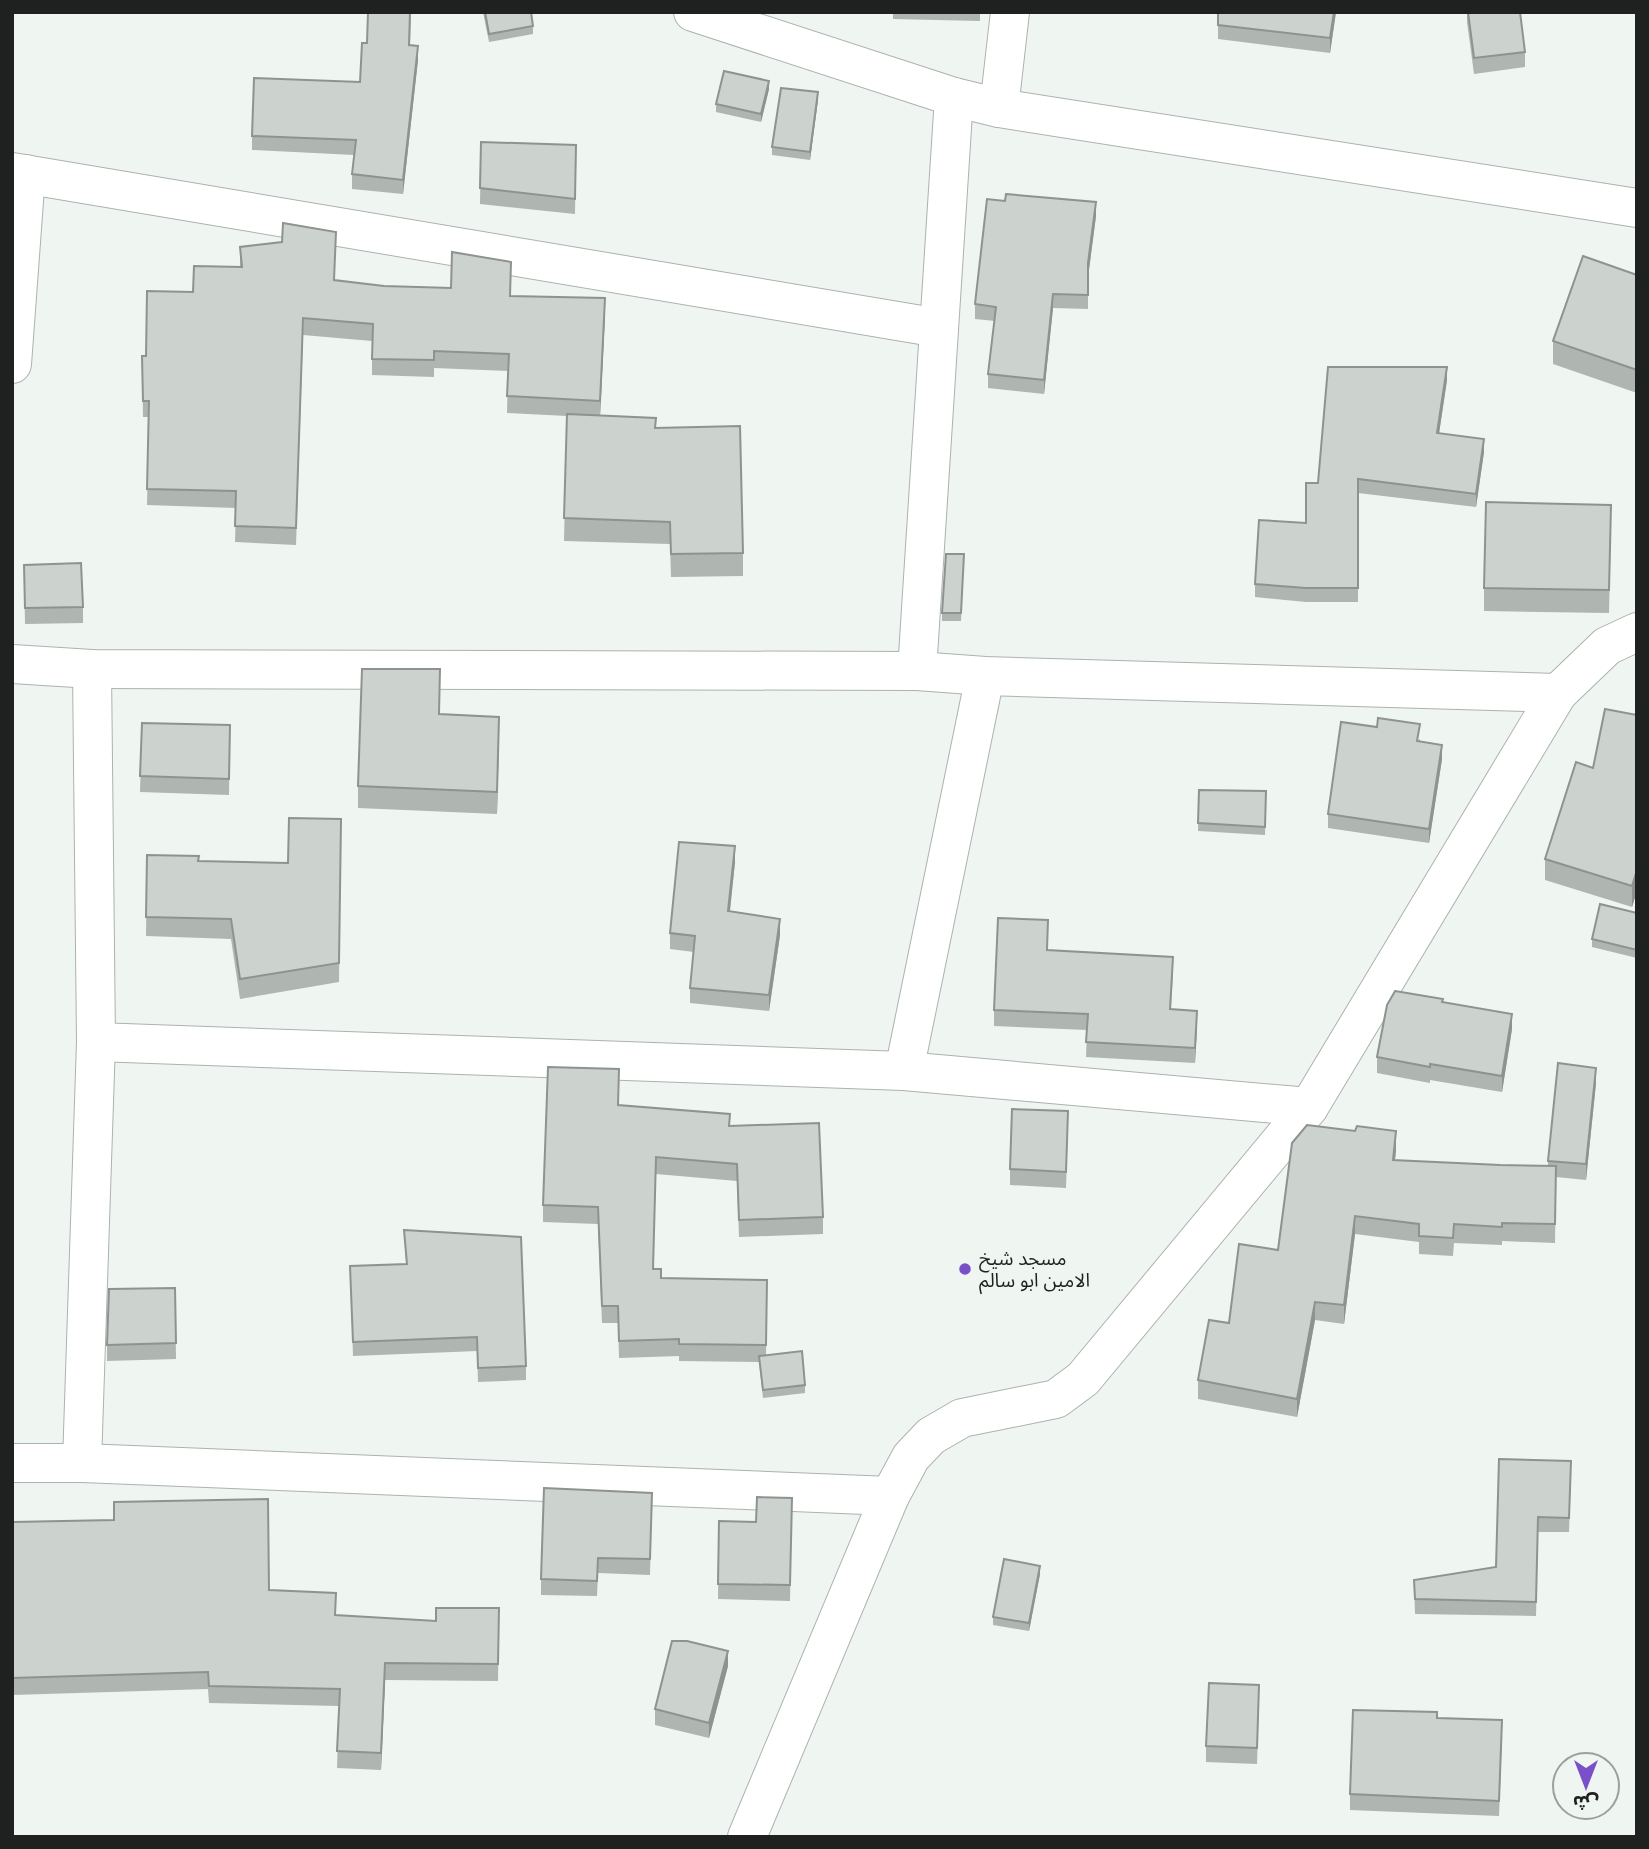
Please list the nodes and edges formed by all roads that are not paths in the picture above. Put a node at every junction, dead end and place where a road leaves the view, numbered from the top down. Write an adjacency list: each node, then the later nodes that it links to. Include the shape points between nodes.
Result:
1 (693, 12): 3 (street)
2 (1010, 12): 4 (street)
3 (954, 97): 4 (street); 7 (street)
4 (999, 107): 6 (street)
5 (19, 173): 7 (street); 8 (street)
6 (1637, 208)
7 (939, 328): 12 (street)
8 (12, 364)
9 (1637, 632): 14 (street, via 1607,646)
10 (12, 664): 11 (street)
11 (92, 670): 12 (street); 15 (street)
12 (917, 671): 13 (street)
13 (985, 676): 14 (street); 16 (street)
14 (1558, 692): 17 (street)
15 (96, 1042): 16 (street); 19 (street)
16 (904, 1071): 17 (street)
17 (1309, 1107): 20 (street, via 1083,1379 1056,1399 962,1418 931,1436 911,1457)
18 (12, 1463): 19 (street)
19 (82, 1463): 20 (street)
20 (890, 1496): 21 (street)
21 (747, 1837)

